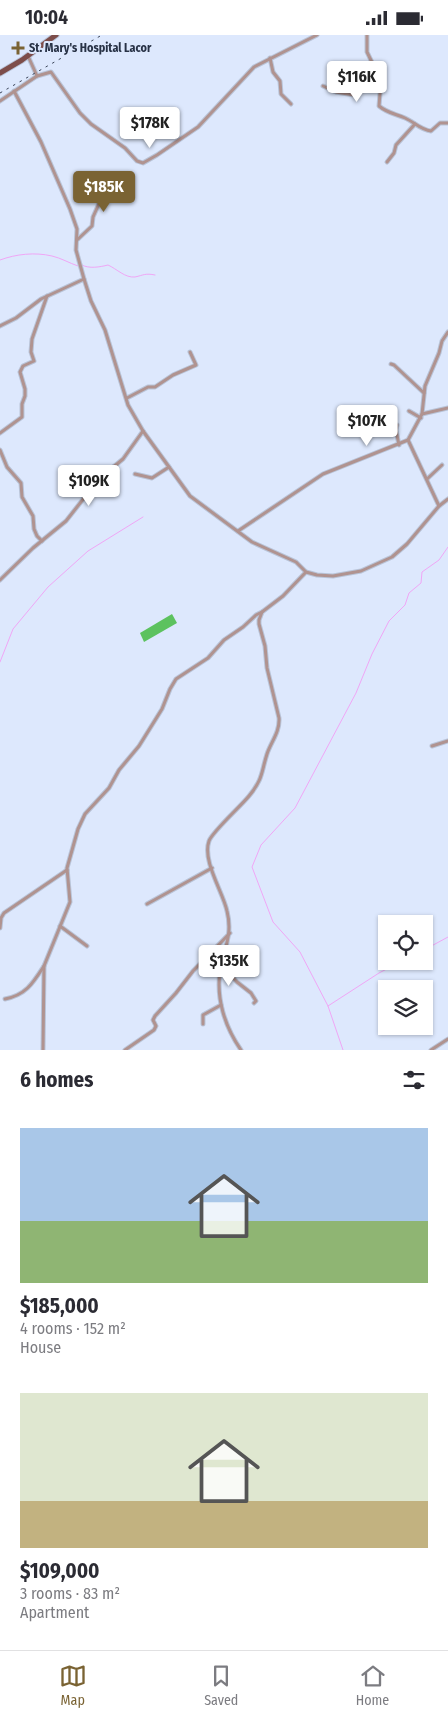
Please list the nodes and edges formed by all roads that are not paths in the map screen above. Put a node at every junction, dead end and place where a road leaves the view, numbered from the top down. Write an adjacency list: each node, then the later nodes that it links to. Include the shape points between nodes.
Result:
1 (56, 35): 4 (main road)
2 (317, 35): 5 (street)
3 (367, 35): 6 (street, via 367,52)
4 (28, 56): 7 (main road); 8 (street)
5 (270, 58): 8 (street, via 252,69 194,129 141,163 80,113 51,72); 12 (street, via 273,72 280,81 281,93)
6 (372, 65): 9 (street, via 354,95); 14 (street, via 381,81 379,106)
7 (0, 73)
8 (37, 76): 10 (street)
9 (323, 86)
10 (14, 91): 11 (street); 17 (street, via 60,184 77,229)
11 (0, 101)
12 (290, 104)
13 (448, 123): 14 (street, via 440,123 431,131)
14 (415, 124): 15 (street, via 396,145)
15 (387, 162)
16 (116, 181): 17 (street, via 115,186 101,198 92,226)
17 (77, 240): 18 (street, via 76,250)
18 (84, 279): 19 (street); 25 (street, via 105,330)
19 (47, 296): 20 (street); 31 (street, via 32,339 34,361 23,366 20,372 25,389 22,417)
20 (0, 326)
21 (448, 332): 24 (street)
22 (190, 351): 25 (street, via 196,365 155,387)
23 (391, 364): 24 (street)
24 (424, 393): 28 (street)
25 (126, 397): 30 (street)
26 (448, 408): 28 (street)
27 (410, 411): 28 (street)
28 (422, 416): 32 (street)
29 (397, 425): 33 (street)
30 (143, 431): 36 (street); 42 (street, via 128,453 99,479 66,521)
31 (0, 433)
32 (408, 440): 33 (street); 38 (street)
33 (399, 445): 41 (street, via 316,478)
34 (0, 450): 42 (street, via 7,467 21,483 22,497)
35 (442, 465): 38 (street)
36 (170, 467): 37 (street, via 152,478); 41 (street, via 190,496)
37 (136, 474)
38 (427, 479): 40 (street)
39 (448, 499): 40 (street)
40 (439, 506): 43 (street, via 403,549 380,563 339,576)
41 (238, 531): 43 (street, via 252,542 296,562)
42 (42, 541): 44 (street)
43 (306, 572): 45 (street)
44 (0, 580)
45 (262, 612): 48 (street, via 259,624 279,726 260,780 210,840 208,851); 49 (street, via 223,641 206,660 175,681 139,747 85,814)
46 (448, 741): 47 (street)
47 (432, 746)
48 (212, 868): 50 (street); 53 (street, via 226,906)
49 (67, 870): 51 (street, via 70,901); 52 (street, via 4,913)
50 (147, 904)
51 (60, 926): 54 (street); 56 (street)
52 (0, 928)
53 (230, 932): 55 (street); 63 (street, via 154,1017 154,1030)
54 (87, 946)
55 (222, 965): 58 (street, via 251,993); 59 (street)
56 (44, 966): 57 (street, via 32,986); 62 (street)
57 (5, 999)
58 (254, 1003)
59 (221, 1005): 60 (street, via 203,1015); 64 (street)
60 (203, 1024)
61 (448, 1039): 65 (street)
62 (43, 1050)
63 (125, 1050)
64 (241, 1050)
65 (431, 1050)

